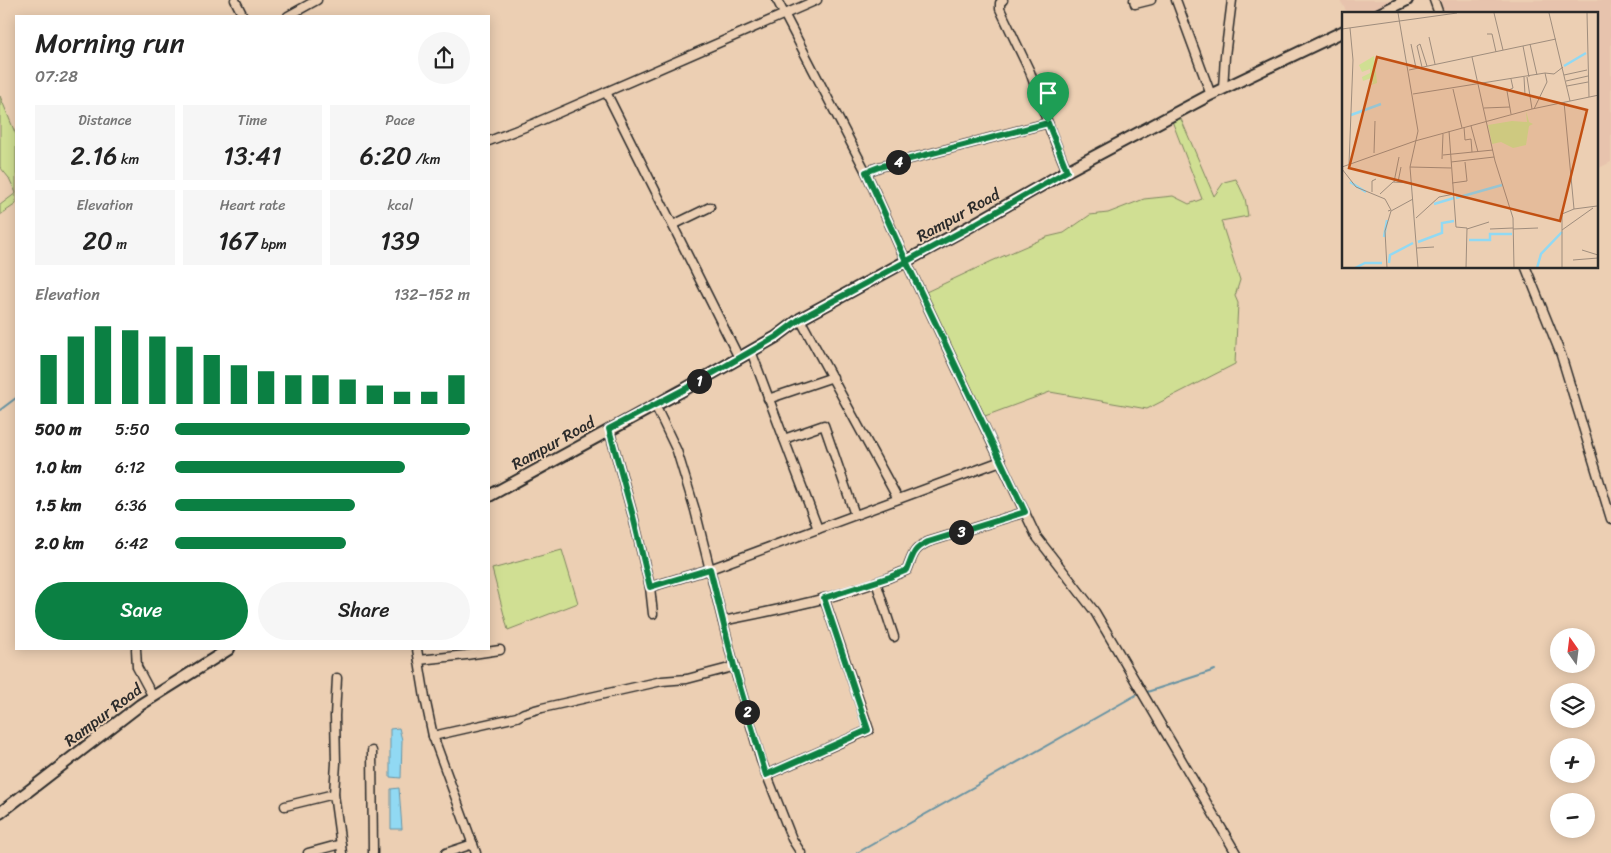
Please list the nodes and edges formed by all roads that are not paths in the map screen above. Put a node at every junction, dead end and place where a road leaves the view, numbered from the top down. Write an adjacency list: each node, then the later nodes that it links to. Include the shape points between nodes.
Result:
1 (235, 0): 17 (street)
2 (300, 0): 13 (street)
3 (317, 0): 13 (street)
4 (777, 0): 16 (street)
5 (817, 0): 16 (street)
6 (1134, 0): 7 (street, via 1135,4)
7 (1151, 0)
8 (1176, 0): 22 (street)
9 (1232, 0): 20 (street)
10 (1407, 0): 14 (main road)
11 (1434, 0): 15 (street)
12 (1000, 2): 23 (street, via 1000,9 1030,72)
13 (304, 8): 18 (street)
14 (1383, 12)
15 (1438, 12)
16 (785, 14): 21 (street); 26 (street)
17 (242, 15)
18 (290, 15)
19 (1342, 32): 20 (main road, Rampur Road)
20 (1223, 89): 22 (main road, Rampur Road)
21 (606, 92): 24 (street); 28 (street)
22 (1211, 95): 25 (main road, Rampur Road)
23 (1048, 123): 25 (street); 26 (street)
24 (490, 141)
25 (1067, 171): 29 (main road, Rampur Road)
26 (866, 172): 29 (street)
27 (710, 207): 28 (street)
28 (673, 225): 33 (street)
29 (906, 261): 31 (main road, Rampur Road); 39 (street)
30 (1526, 269): 44 (street, via 1561,355)
31 (800, 319): 32 (main road, Rampur Road); 34 (street)
32 (751, 351): 33 (main road, Rampur Road); 35 (street)
33 (739, 358): 36 (main road, Rampur Road)
34 (833, 377): 35 (street); 41 (street)
35 (768, 399): 38 (street)
36 (655, 405): 37 (main road, Rampur Road); 46 (street, via 677,452)
37 (609, 429): 40 (main road, Rampur Road); 48 (street)
38 (784, 439): 43 (street, via 824,425); 45 (street)
39 (1001, 461): 41 (street); 42 (street)
40 (490, 495)
41 (898, 499): 43 (street)
42 (1025, 512): 47 (street, via 924,544 914,551 907,570); 76 (street, via 1036,536 1095,612)
43 (855, 515): 45 (street)
44 (1611, 519)
45 (818, 528): 46 (street)
46 (710, 569): 48 (street); 51 (street)
47 (876, 582): 49 (street); 52 (street)
48 (650, 587): 50 (street)
49 (824, 598): 51 (street); 63 (street, via 868,730)
50 (654, 614)
51 (723, 622): 58 (street)
52 (894, 637)
53 (136, 650): 60 (street, via 138,667)
54 (227, 650): 60 (main road, Rampur Road)
55 (418, 650): 57 (street)
56 (500, 650): 57 (street)
57 (419, 660): 61 (street)
58 (734, 664): 61 (street, via 687,679 662,681); 63 (street)
59 (337, 678): 64 (street)
60 (153, 697): 66 (main road, Rampur Road)
61 (433, 736): 68 (street)
62 (372, 750): 72 (street)
63 (766, 775): 69 (street)
64 (334, 794): 65 (street); 67 (street)
65 (285, 806)
66 (0, 813)
67 (341, 844): 70 (street); 71 (street)
68 (473, 844): 73 (street); 74 (street)
69 (799, 850): 75 (street)
70 (308, 853)
71 (342, 853)
72 (374, 853)
73 (446, 853)
74 (476, 853)
75 (789, 853)
76 (1236, 853)

